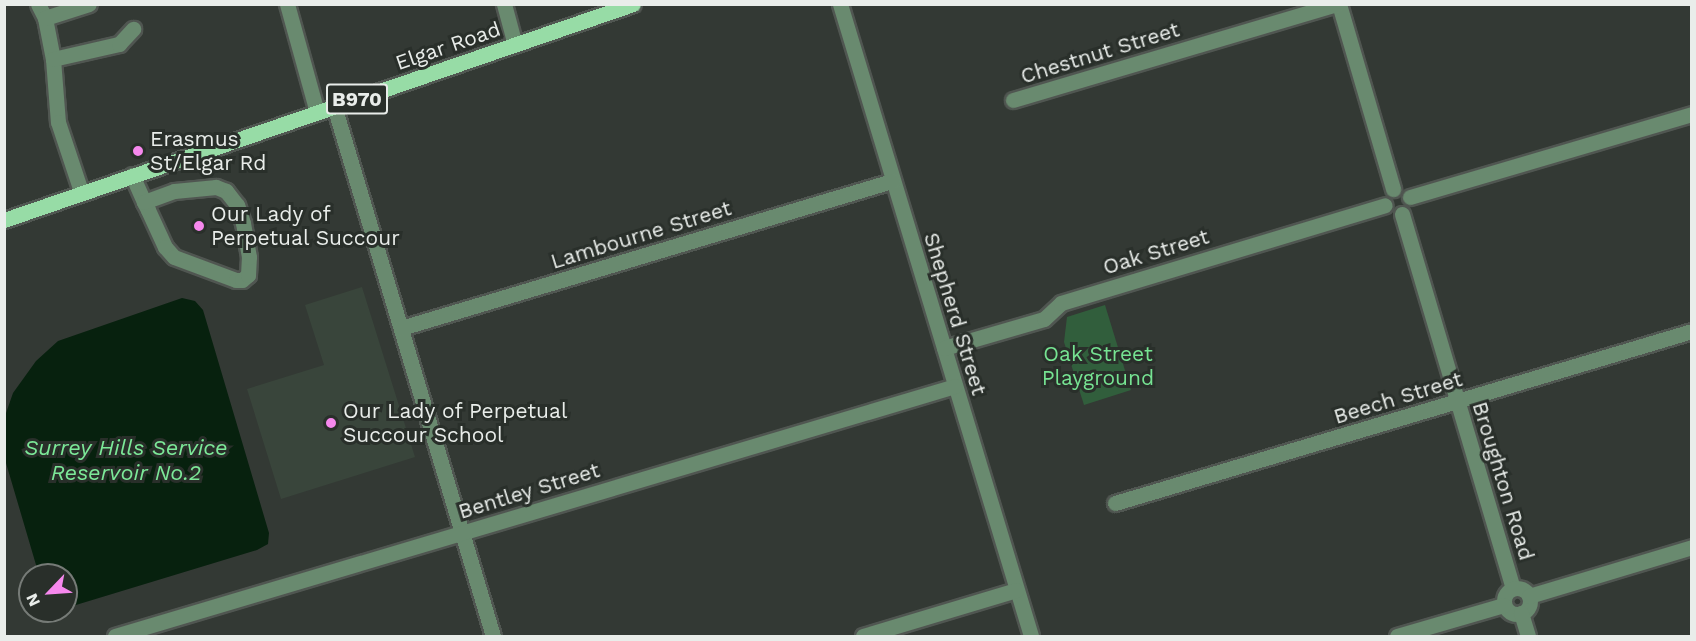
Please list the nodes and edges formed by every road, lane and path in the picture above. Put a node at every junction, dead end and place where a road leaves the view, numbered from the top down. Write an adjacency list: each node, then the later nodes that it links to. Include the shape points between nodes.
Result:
1 (89, 4): 7 (street)
2 (286, 4): 13 (street)
3 (504, 4): 9 (street)
4 (633, 4): 9 (main road, Elgar Road / B970)
5 (840, 4): 16 (street, Shepherd Street)
6 (1338, 4): 11 (street, Chestnut Street); 17 (street)
7 (41, 11): 10 (street)
8 (133, 29): 10 (street, via 119,44)
9 (515, 45): 12 (main road, Elgar Road / B970)
10 (54, 59): 18 (street, via 58,122)
11 (1013, 100)
12 (334, 106): 13 (main road, Elgar Road / B970); 24 (street)
13 (317, 112): 15 (main road, Elgar Road / B970)
14 (1692, 114): 19 (street)
15 (132, 175): 18 (main road, Elgar Road / B970); 20 (street)
16 (892, 181): 24 (street, Lambourne Street); 26 (street, Shepherd Street)
17 (1393, 189): 19 (street, via 1402,189); 21 (street, via 1387,193)
18 (81, 191): 23 (main road, Elgar Road / B970)
19 (1410, 197): 22 (street, via 1410,206)
20 (144, 202): 20 (street, via 165,247 174,257 236,280 248,275 243,223 226,191 216,187 174,191)
21 (1385, 205): 22 (street, via 1393,214); 26 (street, Oak Street, via 1061,303 1044,319)
22 (1401, 214): 28 (street, Broughton Road)
23 (4, 219)
24 (401, 328): 30 (street)
25 (1692, 331): 28 (street, Beech Street)
26 (944, 348): 27 (street, Shepherd Street)
27 (955, 386): 30 (street, Bentley Street); 33 (street, Shepherd Street)
28 (1458, 402): 29 (street, Beech Street); 32 (street, Broughton Road)
29 (1115, 503)
30 (463, 532): 37 (street, Bentley Street); 38 (street)
31 (1692, 547): 34 (street)
32 (1513, 588): 34 (street, via 1521,588); 35 (street, via 1506,593)
33 (1017, 590): 39 (street); 40 (street, Shepherd Street)
34 (1529, 596): 36 (street, via 1529,605)
35 (1504, 605): 36 (street, via 1512,613); 41 (street)
36 (1521, 613): 42 (street)
37 (115, 636)
38 (493, 636)
39 (863, 636)
40 (1030, 636)
41 (1397, 636)
42 (1528, 636)

